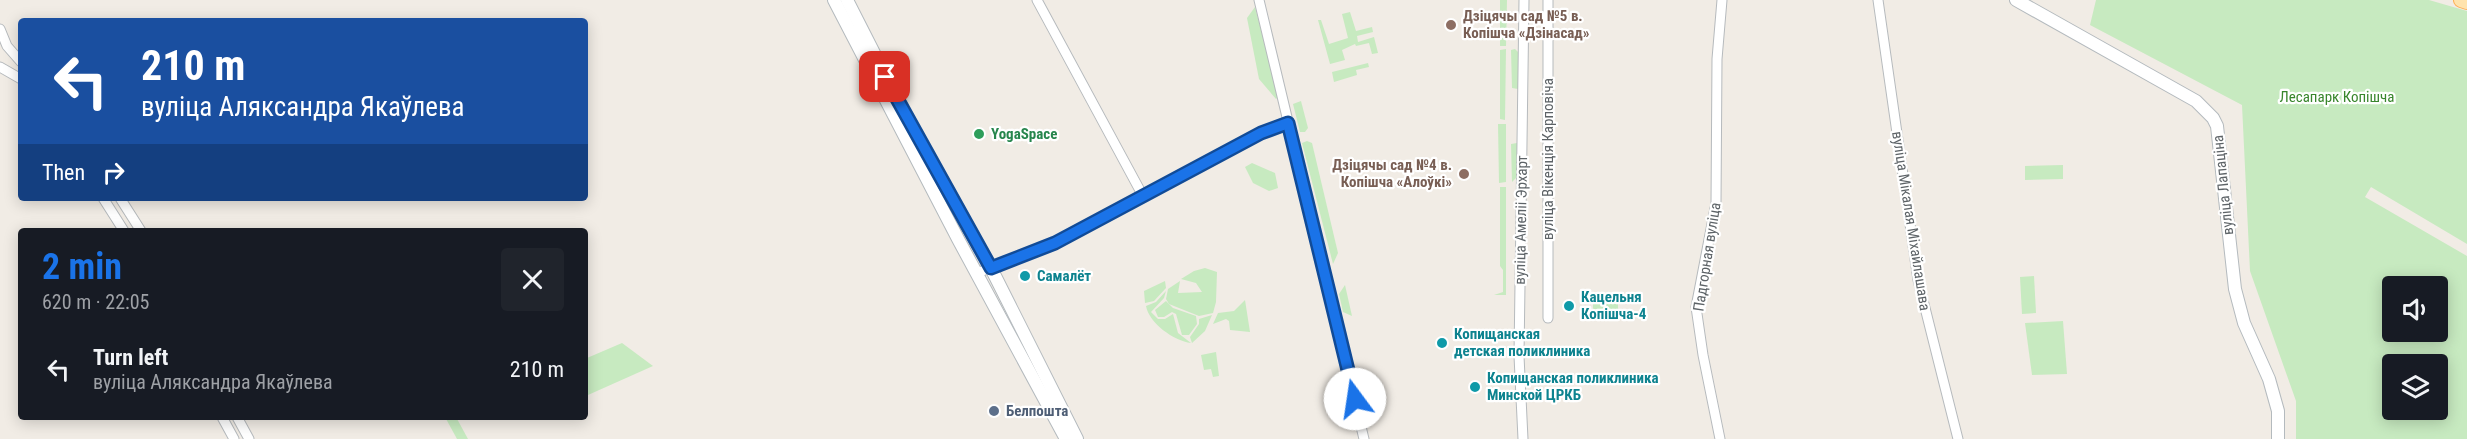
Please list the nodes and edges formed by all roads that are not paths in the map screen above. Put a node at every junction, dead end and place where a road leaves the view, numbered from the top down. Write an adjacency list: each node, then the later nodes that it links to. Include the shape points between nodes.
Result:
1 (834, 0): 23 (main road)
2 (847, 0): 22 (main road)
3 (1037, 0): 17 (street)
4 (1259, 0): 16 (street)
5 (1524, 0): 32 (street, вуліца Амеліі Эрхарт, via 1519,356)
6 (1548, 0): 24 (street, вуліца Вікенція Карповіча)
7 (1722, 0): 33 (street, Падгорная вуліца, via 1717,59 1716,203 1696,307)
8 (1878, 0): 34 (street, вуліца Мікалая Міхайлашава, via 1918,280)
9 (2016, 0): 35 (main road, вуліца Лапаціна, via 2196,100 2213,118 2220,140 2238,305 2269,378 2278,411)
10 (2462, 0): 11 (main road)
11 (2467, 2)
12 (0, 29): 13 (street)
13 (18, 59)
14 (0, 67): 15 (street)
15 (18, 77)
16 (1288, 123): 17 (street, via 1261,133); 31 (street)
17 (1143, 196): 22 (street, via 1055,243)
18 (105, 201): 20 (street)
19 (122, 201): 21 (street)
20 (122, 228)
21 (139, 228)
22 (991, 268): 23 (street); 30 (main road)
23 (977, 273): 29 (main road)
24 (1548, 318)
25 (224, 420): 27 (street)
26 (239, 420): 28 (street)
27 (234, 439)
28 (249, 439)
29 (1066, 439)
30 (1077, 439)
31 (1364, 439)
32 (1523, 439)
33 (1720, 439)
34 (1958, 439)
35 (2278, 439)

